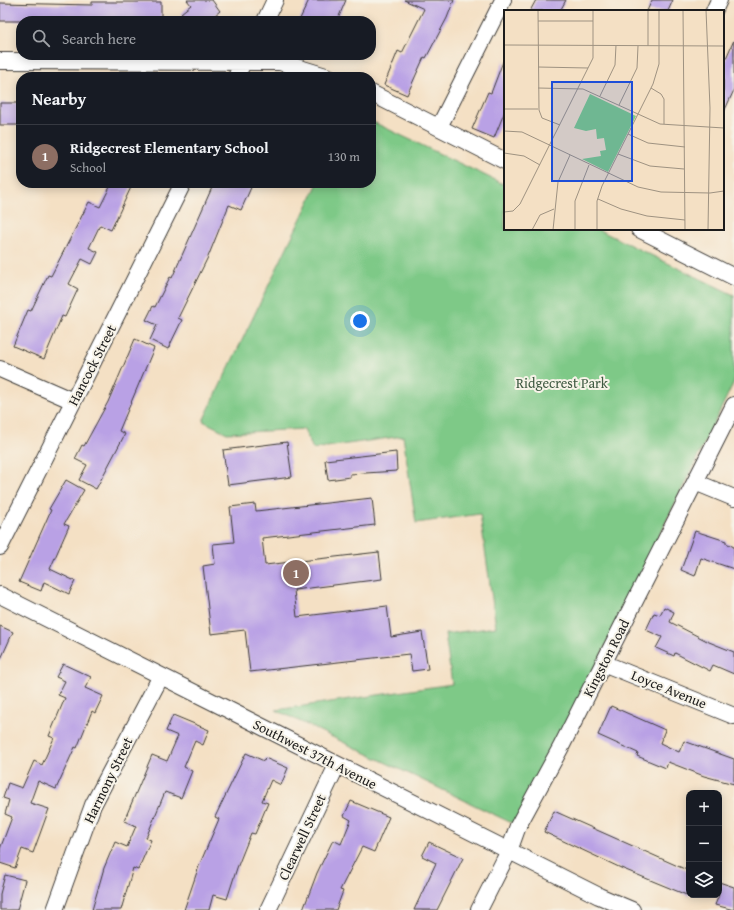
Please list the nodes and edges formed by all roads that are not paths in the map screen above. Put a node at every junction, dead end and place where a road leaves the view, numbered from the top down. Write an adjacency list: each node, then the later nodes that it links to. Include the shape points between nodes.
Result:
1 (275, 0): 5 (street)
2 (503, 0): 13 (street)
3 (720, 0): 4 (street)
4 (715, 10)
5 (267, 16)
6 (123, 60): 9 (street)
7 (245, 60): 10 (street)
8 (257, 60): 11 (street, via 280,62)
9 (0, 61)
10 (239, 72)
11 (313, 72)
12 (376, 96): 13 (street)
13 (439, 128): 14 (street)
14 (504, 160)
15 (180, 188): 19 (street, Hancock Street)
16 (641, 230): 17 (street)
17 (734, 277)
18 (0, 369): 19 (street)
19 (73, 402): 23 (street, Hancock Street)
20 (734, 405): 21 (street, Kingston Road)
21 (695, 482): 22 (street); 25 (street, Kingston Road)
22 (734, 498)
23 (0, 547)
24 (0, 595): 26 (street, Southwest 37th Avenue)
25 (603, 663): 27 (street, Loyce Avenue); 29 (street, Kingston Road, via 518,826)
26 (161, 676): 28 (street, Southwest 37th Avenue); 30 (street, Harmony Street, via 93,804)
27 (734, 716)
28 (337, 765): 29 (street, Southwest 37th Avenue); 31 (street, Clearwell Street)
29 (509, 851): 32 (street, Kingston Road); 33 (street, Southwest 37th Avenue, via 603,899)
30 (55, 910)
31 (268, 910)
32 (479, 910)
33 (632, 910)

